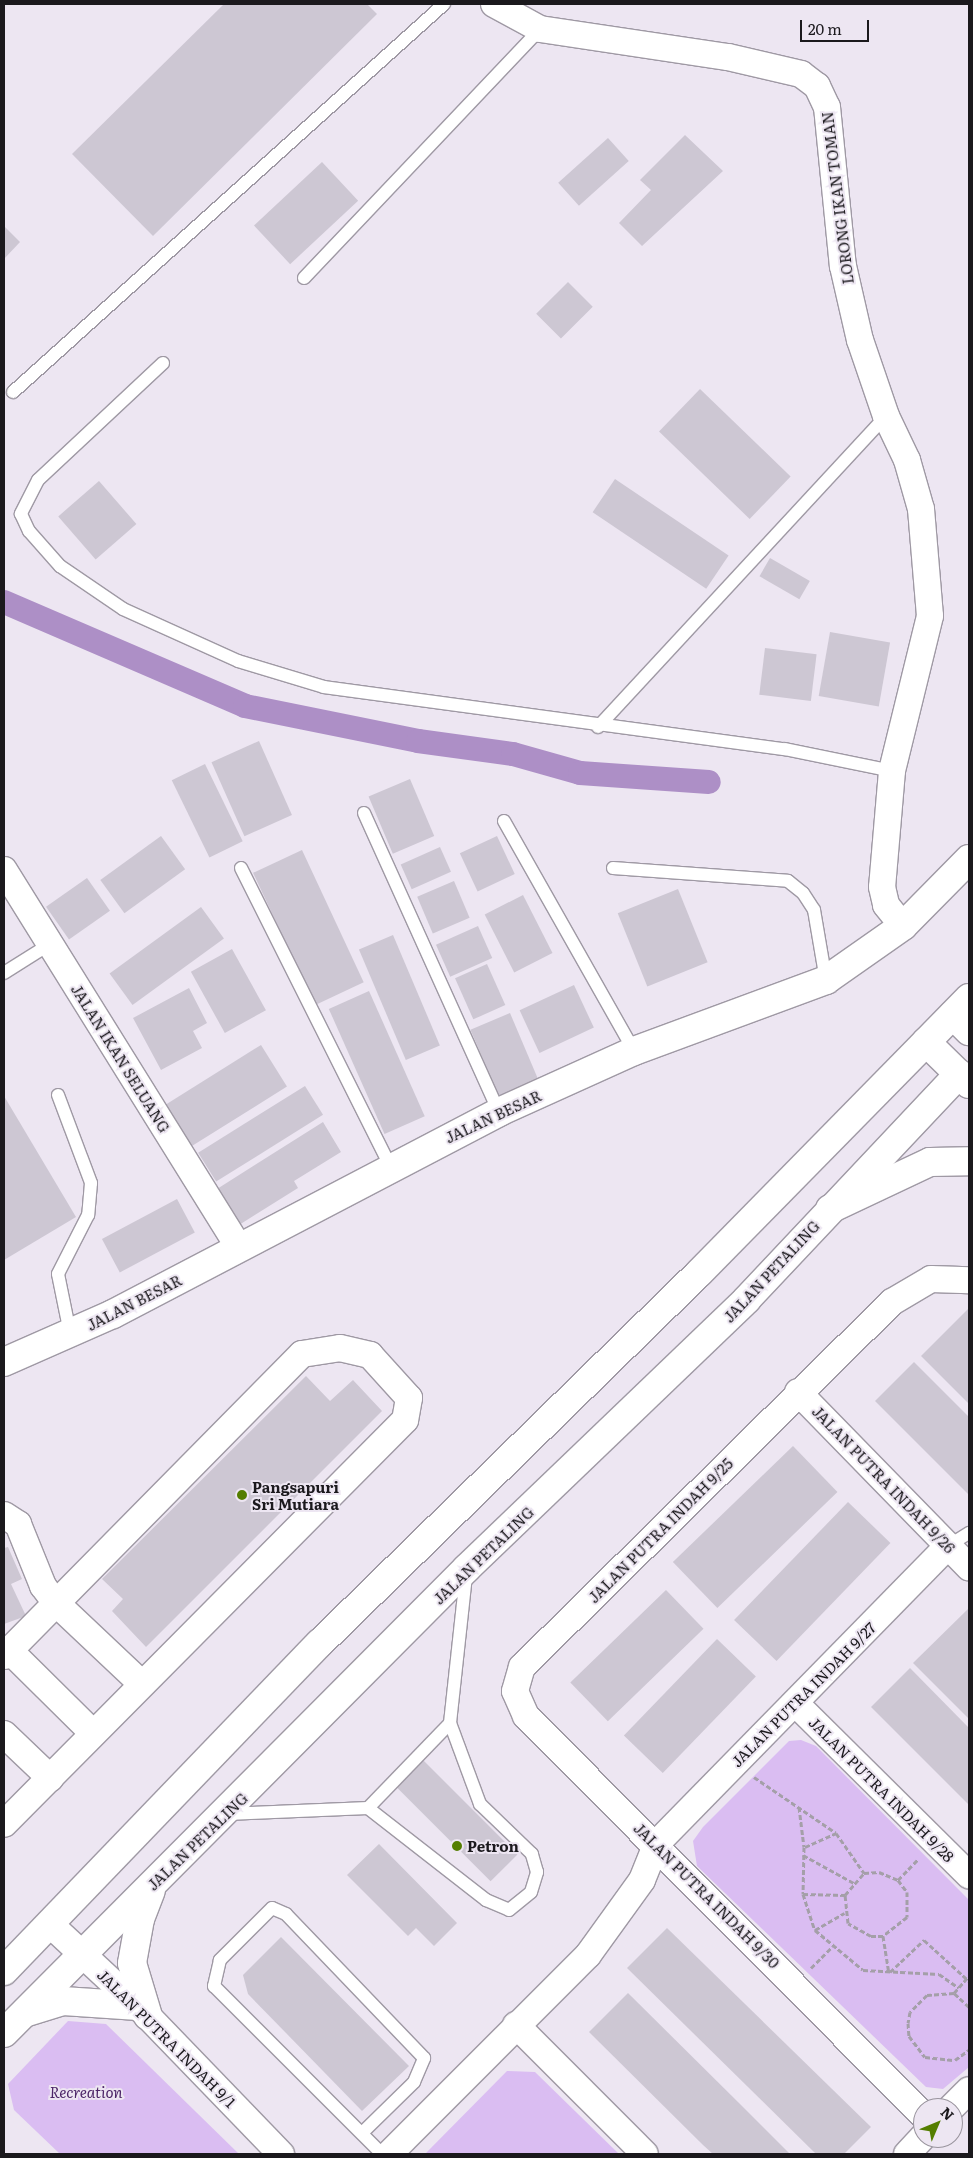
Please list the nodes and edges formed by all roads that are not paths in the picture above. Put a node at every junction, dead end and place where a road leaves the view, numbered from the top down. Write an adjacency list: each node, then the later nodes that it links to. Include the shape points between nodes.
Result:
1 (444, 4): 6 (lane)
2 (494, 4): 3 (street, LORONG IKAN TOMAN)
3 (540, 29): 4 (lane); 7 (street, LORONG IKAN TOMAN, via 767,65 801,74 817,86 827,107 843,266 860,340)
4 (304, 278)
5 (163, 364): 8 (lane, via 38,480 25,499 22,514 29,531 60,566 123,609 238,661 324,687)
6 (12, 392)
7 (886, 416): 8 (lane); 9 (street, LORONG IKAN TOMAN, via 907,460 920,509 930,616)
8 (598, 727): 9 (lane, via 785,749)
9 (892, 771): 16 (street, LORONG IKAN TOMAN, via 882,887 886,904)
10 (364, 813): 25 (lane)
11 (504, 821): 22 (lane)
12 (969, 859): 16 (main road, JALAN BESAR)
13 (241, 868): 27 (lane)
14 (612, 868): 19 (lane, via 788,881 803,893 814,910)
15 (4, 870): 17 (street, JALAN IKAN SELUANG)
16 (903, 926): 19 (main road, JALAN BESAR)
17 (50, 944): 18 (lane); 29 (street, JALAN IKAN SELUANG)
18 (4, 973)
19 (826, 980): 22 (main road, JALAN BESAR)
20 (964, 1015): 21 (main road)
21 (926, 1042): 23 (main road); 53 (main road, via 700,1272 320,1643)
22 (634, 1051): 25 (main road, JALAN BESAR)
23 (966, 1074): 28 (main road, JALAN PETALING)
24 (58, 1094): 31 (lane, via 92,1183 88,1215 58,1274)
25 (499, 1112): 27 (main road, JALAN BESAR)
26 (969, 1161): 28 (main road, via 930,1162)
27 (390, 1166): 29 (main road, JALAN BESAR)
28 (830, 1209): 37 (main road, JALAN PETALING, via 746,1300)
29 (239, 1246): 31 (main road, JALAN BESAR)
30 (969, 1280): 33 (street, JALAN PUTRA INDAH 9/25, via 932,1279 915,1285)
31 (70, 1333): 32 (main road, JALAN BESAR)
32 (4, 1362)
33 (798, 1392): 35 (street, JALAN PUTRA INDAH 9/26); 40 (street, JALAN PUTRA INDAH 9/25)
34 (4, 1515): 38 (street, via 18,1524 43,1586)
35 (959, 1539): 36 (street, JALAN PUTRA INDAH 9/26); 42 (street, JALAN PUTRA INDAH 9/27)
36 (969, 1566)
37 (468, 1568): 43 (lane); 48 (main road, JALAN PETALING)
38 (56, 1603): 39 (street); 41 (street); 41 (street, via 287,1365 319,1348 355,1349 370,1355 408,1398 404,1420)
39 (7, 1654): 44 (street)
40 (522, 1667): 50 (street, JALAN PUTRA INDAH 9/30, via 515,1691 526,1716)
41 (142, 1684): 44 (street)
42 (795, 1703): 50 (street, JALAN PUTRA INDAH 9/27); 51 (street, JALAN PUTRA INDAH 9/28)
43 (450, 1723): 47 (lane); 47 (lane, via 480,1804 532,1854 537,1872 531,1892 508,1910 486,1900)
44 (94, 1733): 46 (street)
45 (4, 1734): 46 (street)
46 (50, 1778): 49 (street)
47 (368, 1808): 48 (lane)
48 (227, 1814): 52 (main road, JALAN PETALING)
49 (4, 1824)
50 (657, 1843): 58 (street, via 642,1880 620,1915 588,1955); 60 (street, JALAN PUTRA INDAH 9/30)
51 (969, 1875)
52 (156, 1880): 54 (main road, JALAN PETALING); 56 (main road, via 140,1919 132,1962)
53 (51, 1925): 54 (street, JALAN PUTRA INDAH 9/1); 55 (main road)
54 (82, 1954): 56 (street, JALAN PUTRA INDAH 9/1); 57 (main road, JALAN PETALING)
55 (4, 1971)
56 (143, 2011): 57 (main road, via 63,2001); 62 (street, JALAN PUTRA INDAH 9/1)
57 (26, 2012): 59 (main road, JALAN PETALING)
58 (516, 2025): 64 (street); 65 (street)
59 (4, 2033)
60 (913, 2105)
61 (362, 2133): 61 (lane, via 221,1998 214,1986 220,1960 272,1908 286,1914 424,2058 414,2082); 63 (lane)
62 (281, 2154)
63 (382, 2154)
64 (389, 2154)
65 (645, 2154)

